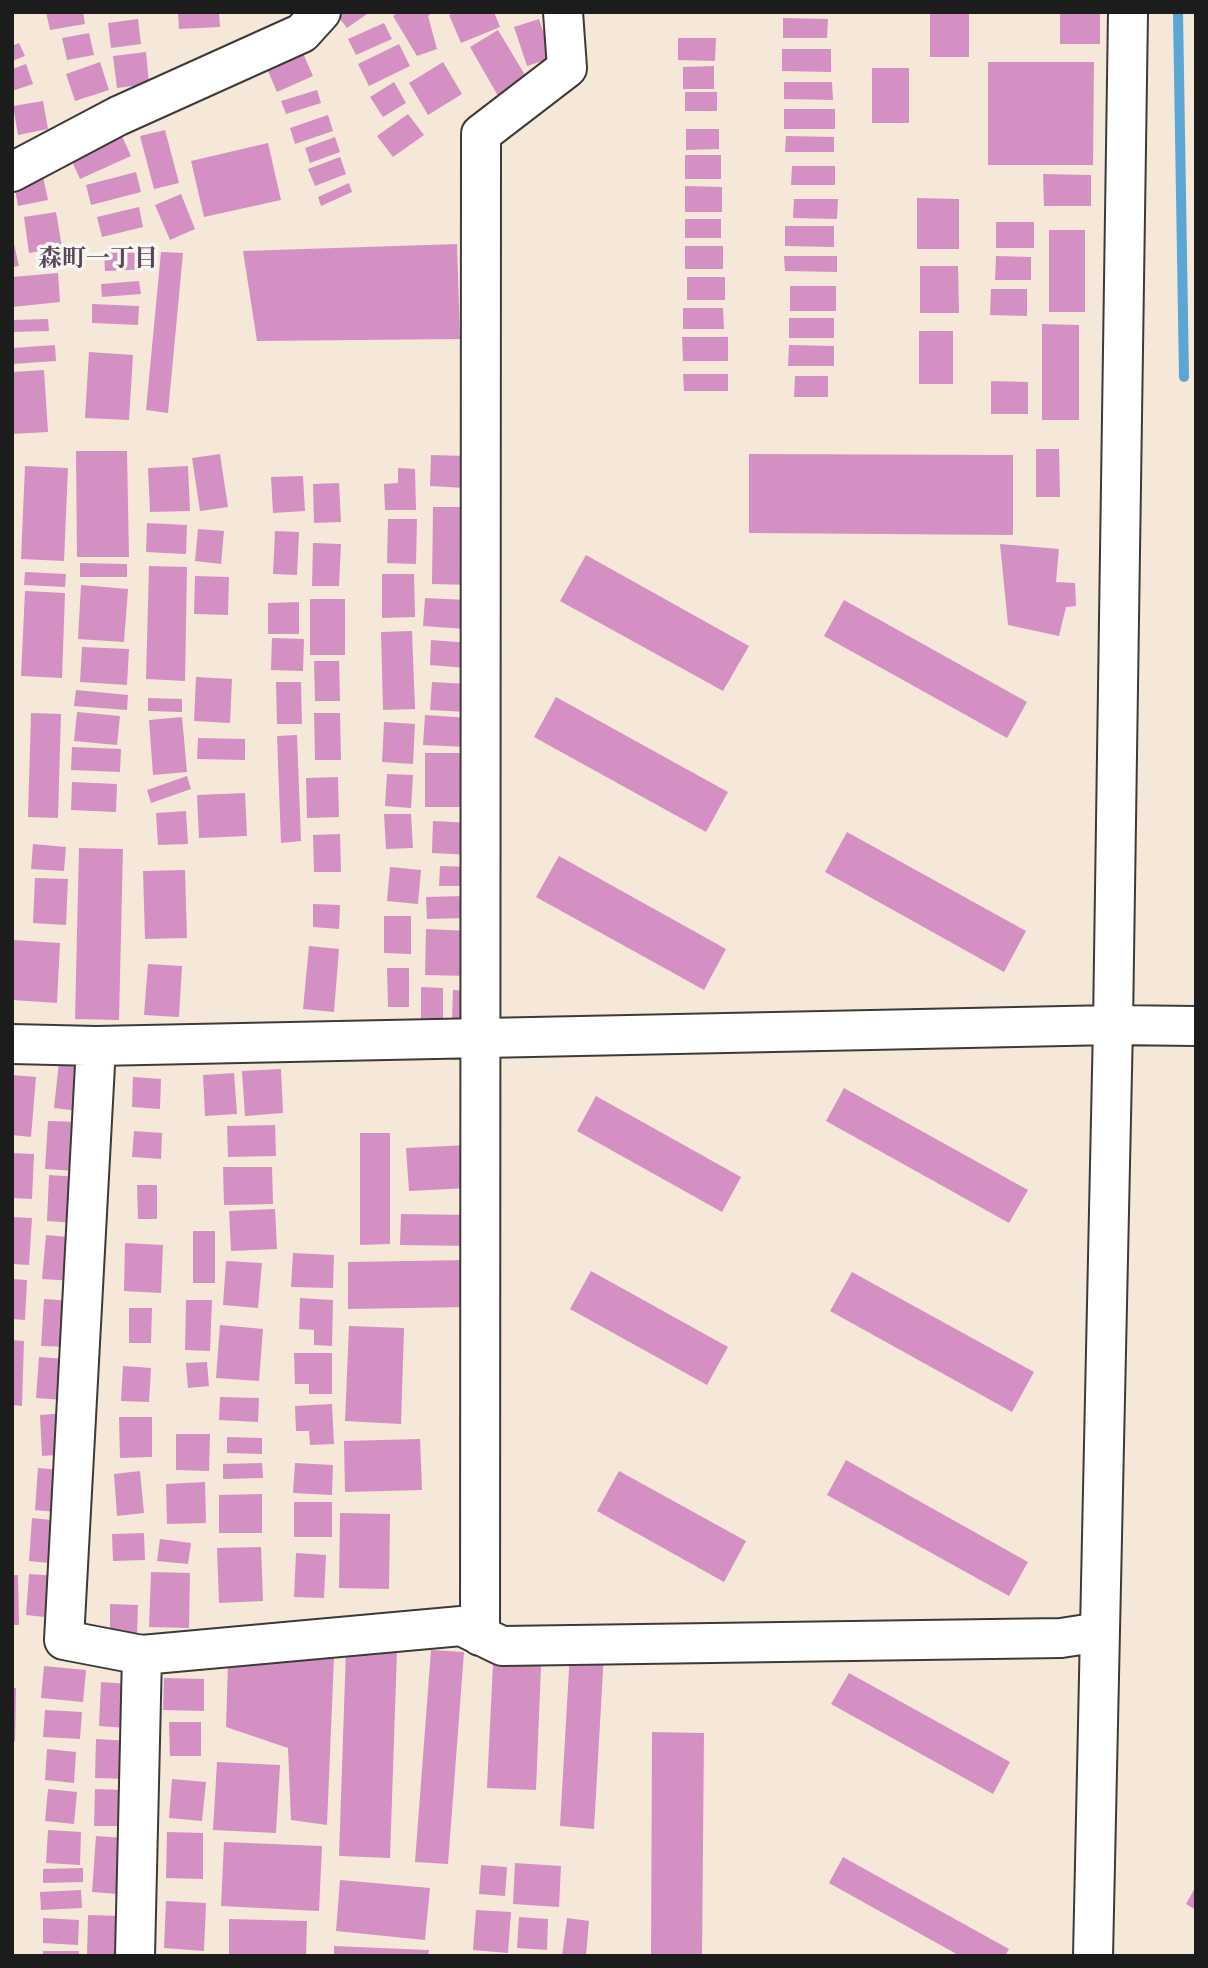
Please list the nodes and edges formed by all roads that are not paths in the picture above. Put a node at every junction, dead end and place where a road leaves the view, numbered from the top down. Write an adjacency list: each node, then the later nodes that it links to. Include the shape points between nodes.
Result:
1 (321, 12): 4 (street, via 302,33 118,116)
2 (563, 12): 7 (street, via 567,68 481,135)
3 (1128, 12): 5 (street)
4 (12, 173)
5 (1113, 1026): 6 (street); 7 (street); 10 (street)
6 (1196, 1026)
7 (482, 1038): 9 (street); 11 (street)
8 (12, 1044): 9 (street)
9 (96, 1046): 12 (street, via 64,1640)
10 (1100, 1632): 11 (street, via 1060,1639 502,1646); 14 (street)
11 (480, 1636): 12 (street, via 461,1626)
12 (142, 1655): 13 (street)
13 (135, 1956)
14 (1093, 1956)

